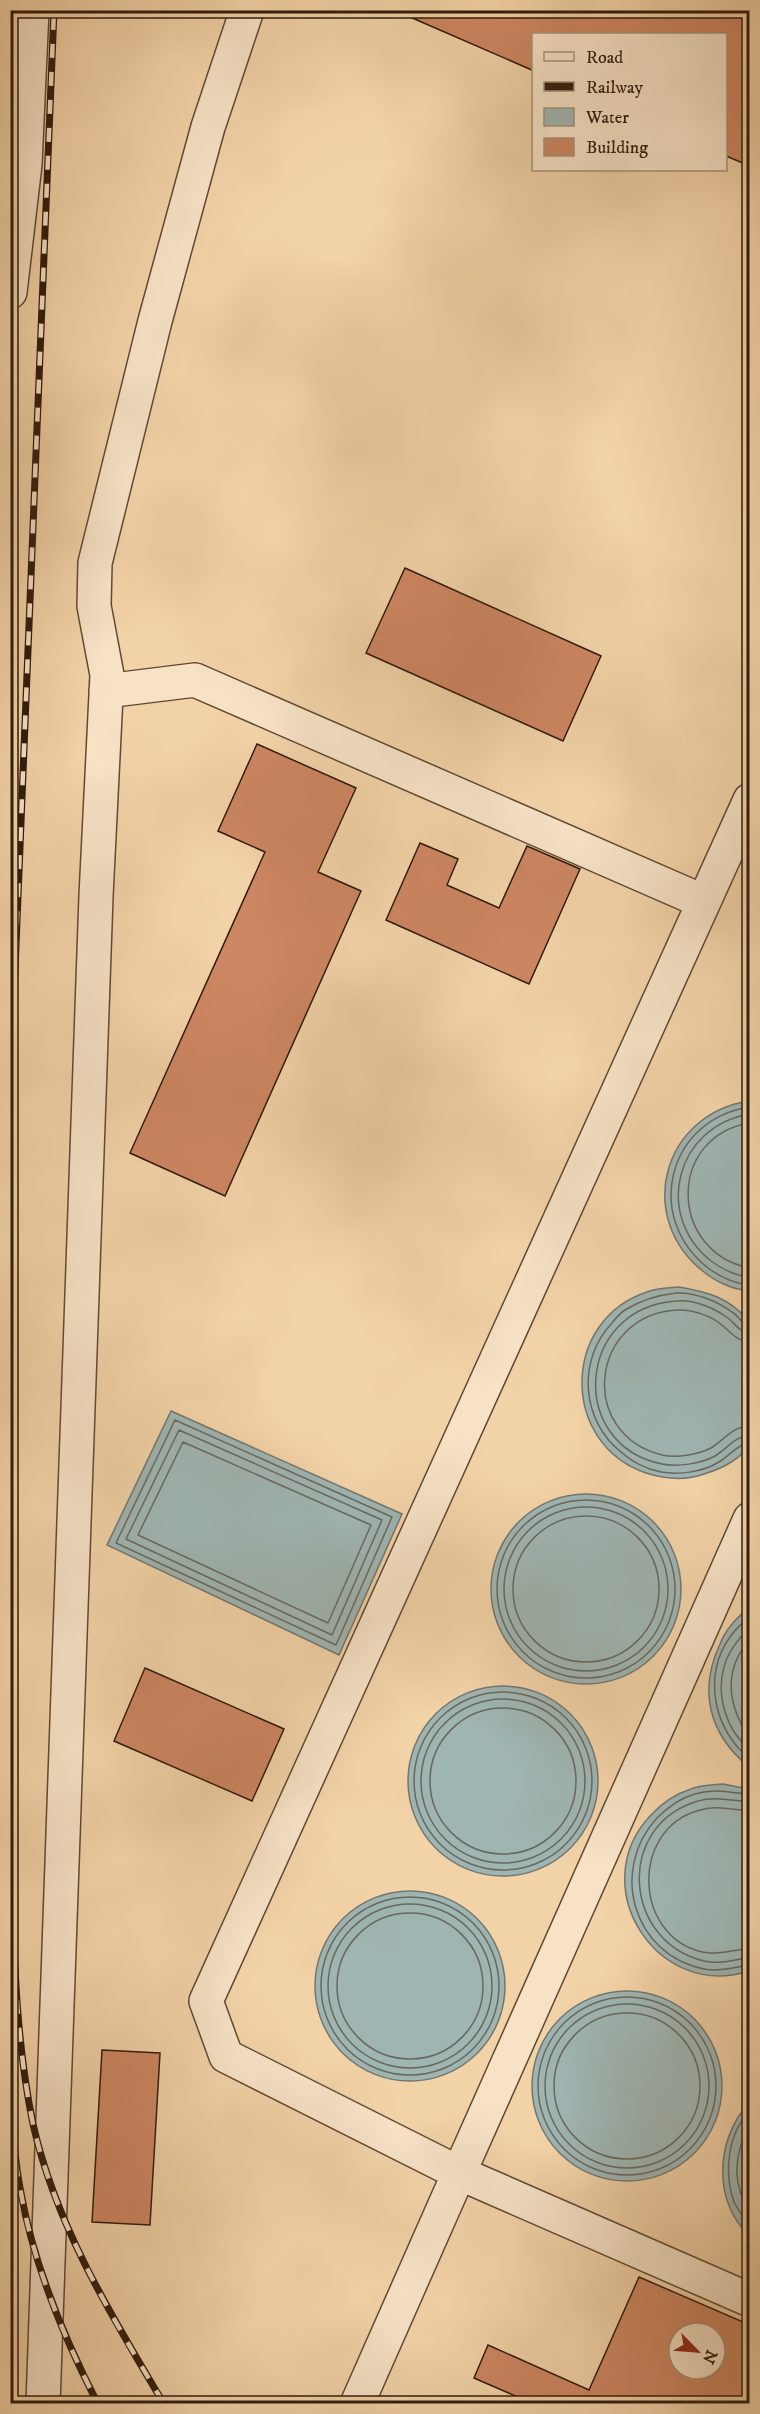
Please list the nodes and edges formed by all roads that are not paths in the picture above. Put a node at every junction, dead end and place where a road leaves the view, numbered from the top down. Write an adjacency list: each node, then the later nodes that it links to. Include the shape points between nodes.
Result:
1 (32, 10): 3 (lane, via 25,164)
2 (248, 10): 4 (lane, via 202,150 95,563 94,606 107,675)
3 (10, 292)
4 (106, 691): 6 (lane, via 195,680); 10 (lane, via 95,908)
5 (750, 800): 6 (lane)
6 (702, 902): 8 (lane, via 206,2001 226,2056)
7 (750, 1519): 8 (lane)
8 (459, 2173): 9 (lane); 11 (lane)
9 (750, 2300)
10 (43, 2403)
11 (357, 2403)

